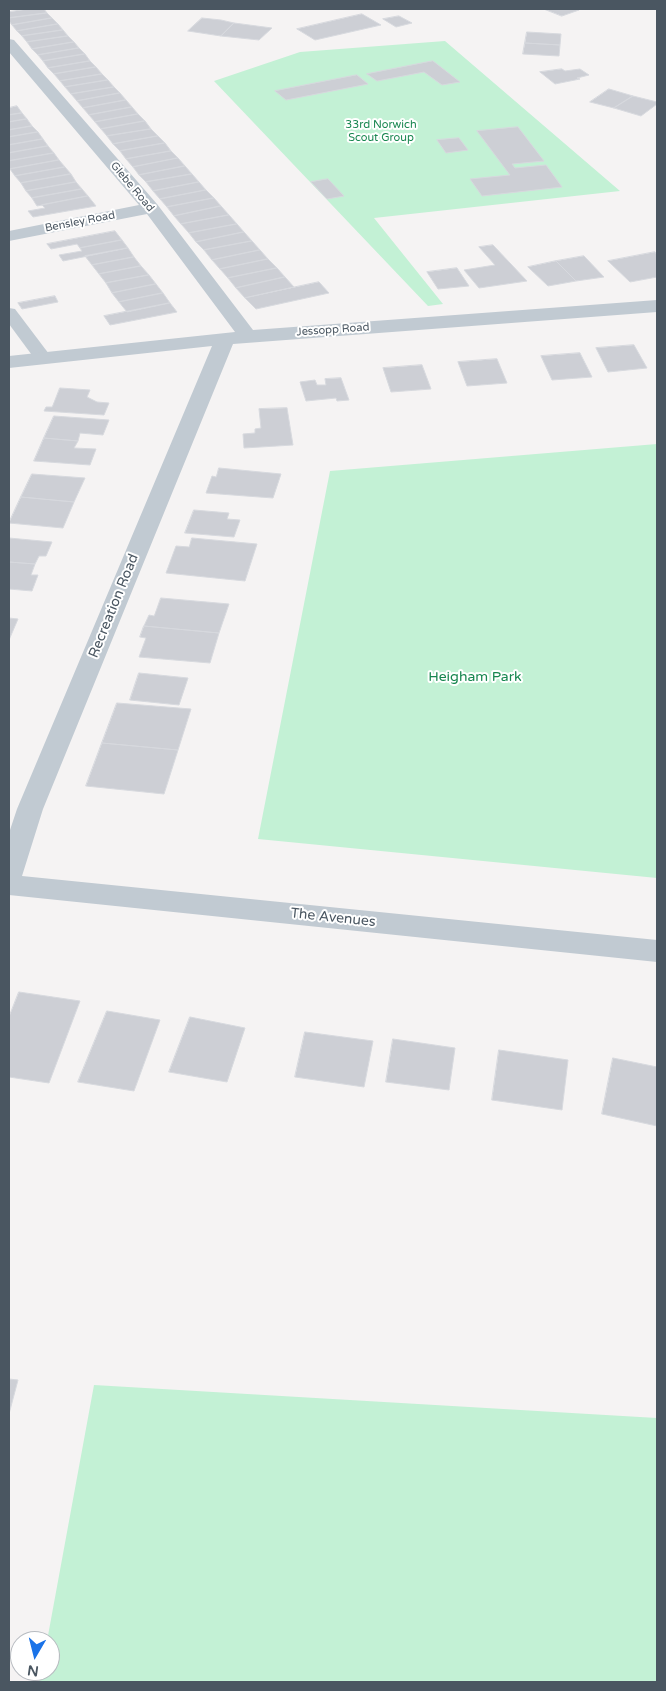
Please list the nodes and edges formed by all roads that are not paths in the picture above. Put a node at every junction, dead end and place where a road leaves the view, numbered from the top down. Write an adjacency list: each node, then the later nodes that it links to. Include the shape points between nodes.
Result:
1 (9, 43): 2 (street, Glebe Road)
2 (151, 208): 3 (street, Bensley Road); 6 (street, Glebe Road)
3 (9, 236)
4 (657, 306): 6 (street, Jessopp Road)
5 (9, 313): 8 (lane)
6 (248, 336): 7 (street, Jessopp Road)
7 (225, 339): 8 (street, Jessopp Road); 10 (street, Recreation Road, via 30,809)
8 (43, 358): 9 (street, Jessopp Road)
9 (9, 362)
10 (9, 875)
11 (9, 885): 12 (street, The Avenues)
12 (657, 951)

